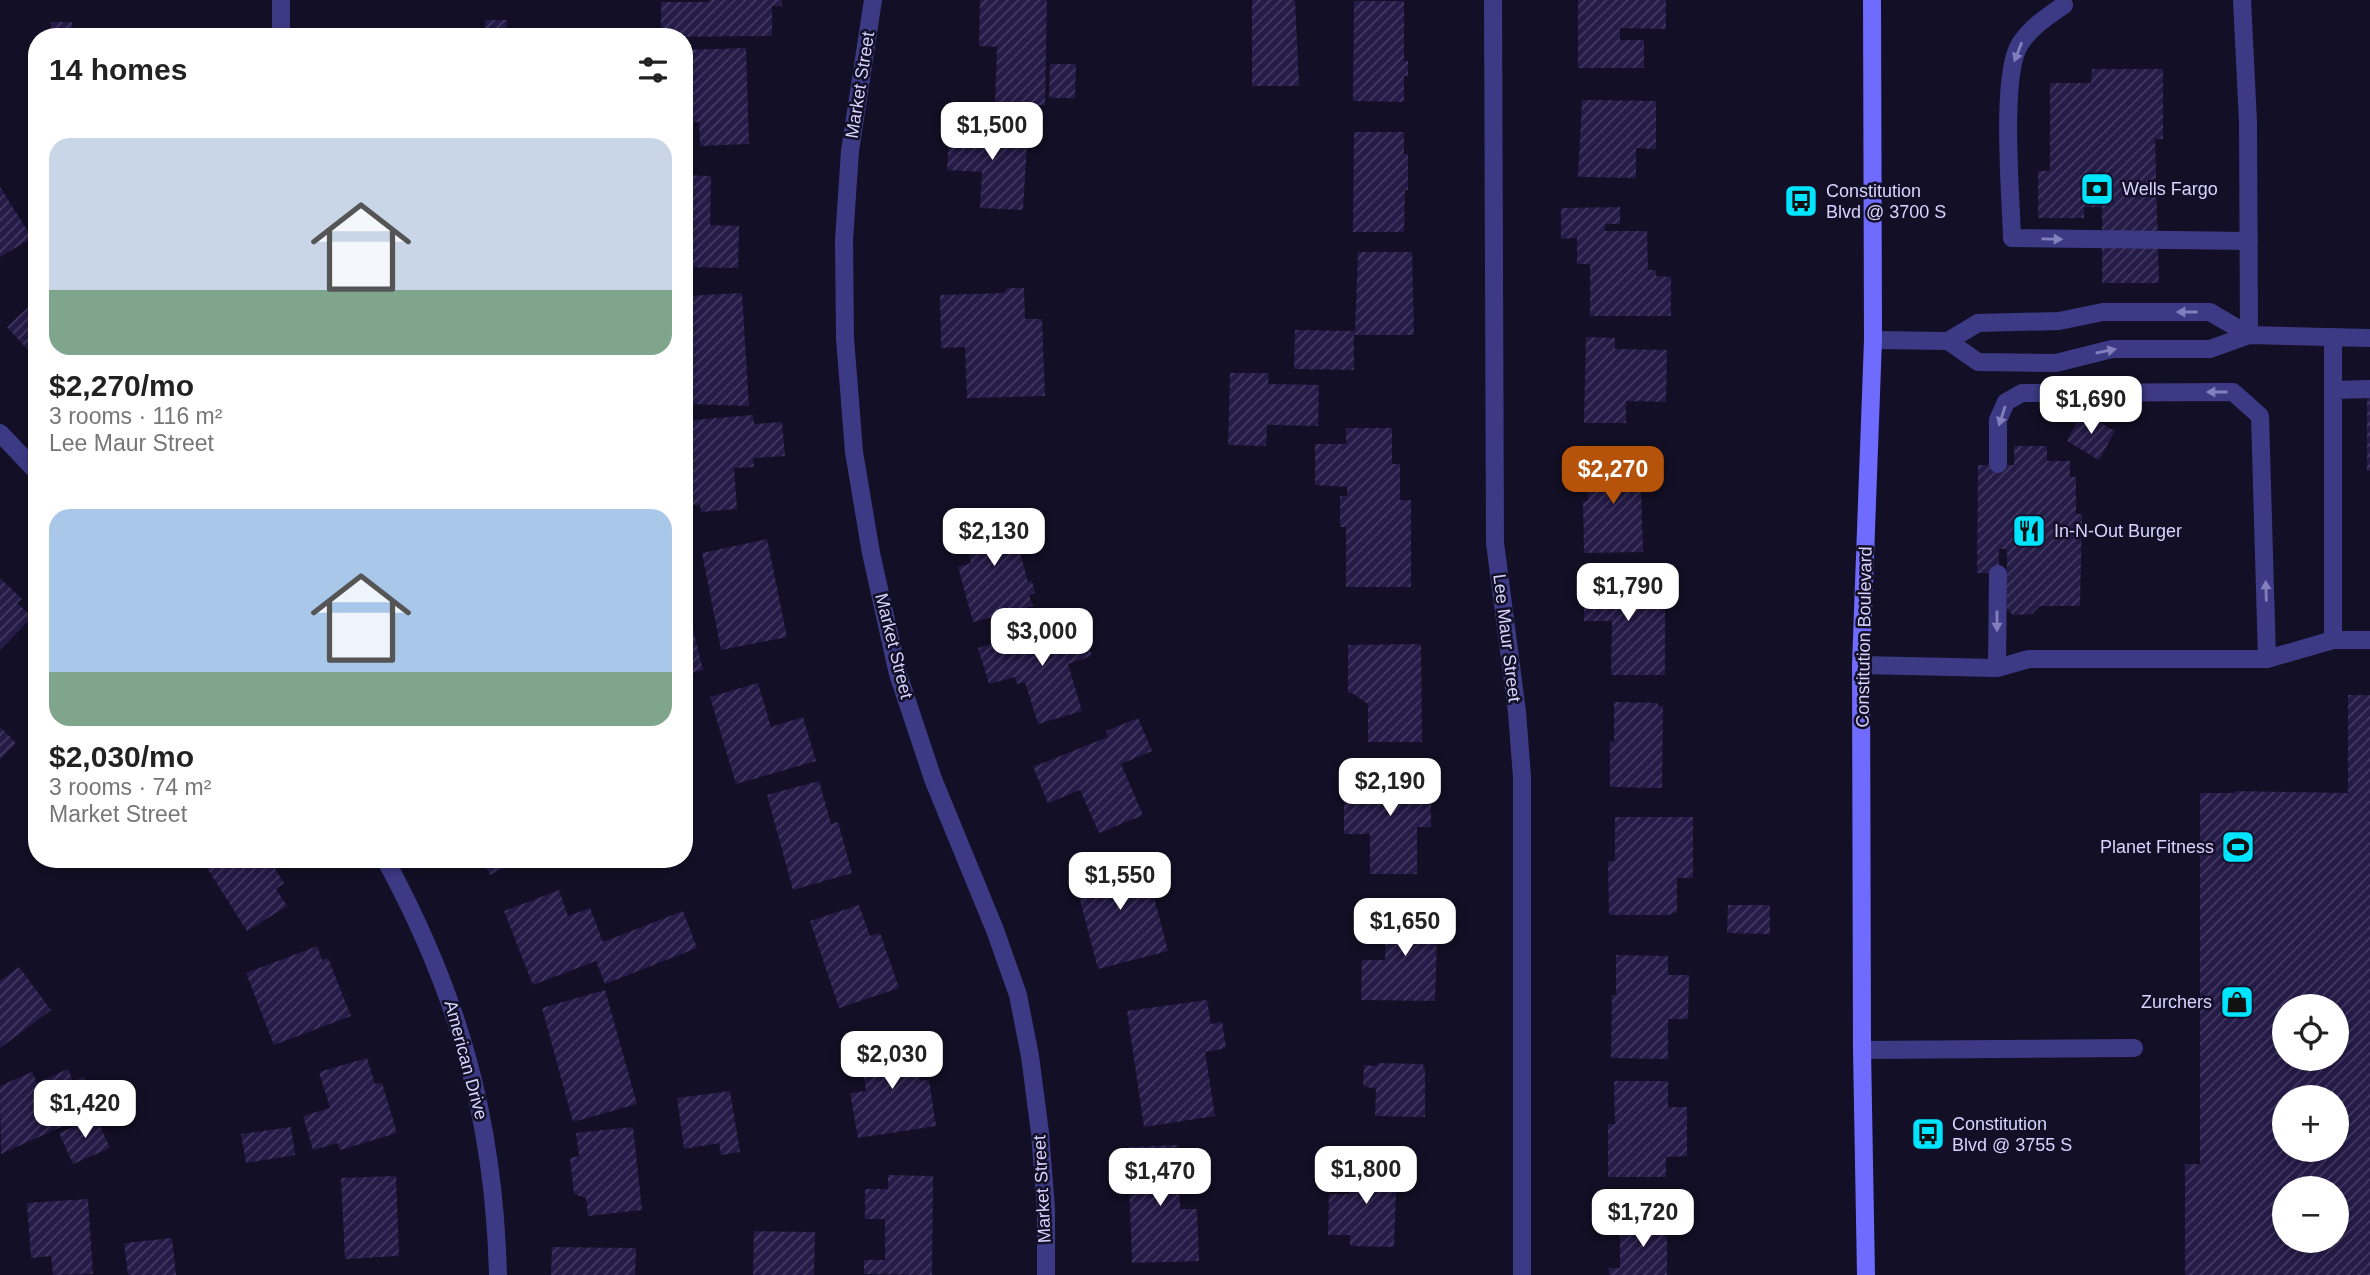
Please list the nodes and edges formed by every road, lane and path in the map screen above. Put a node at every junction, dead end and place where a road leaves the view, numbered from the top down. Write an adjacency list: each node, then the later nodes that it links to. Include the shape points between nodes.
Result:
1 (281, 0): 7 (street)
2 (873, 0): 29 (street, Market Street, via 850,150 844,240 845,338 854,453 898,674 933,779 1018,995 1040,1133)
3 (1493, 0): 30 (street, Lee Maur Street, via 1495,543 1522,777)
4 (1872, 0): 12 (main road, Constitution Boulevard)
5 (2242, 0): 8 (street)
6 (2064, 5): 8 (street, one-way to 8, via 2035,25 2018,46 2008,83 2012,238)
7 (281, 28)
8 (2249, 241): 9 (street)
9 (2249, 335): 10 (street); 13 (street, one-way to 9, via 1978,362 2056,363 2112,349 2210,349); 13 (street, one-way to 13, via 2210,312 2103,312 2059,321 1979,323)
10 (2333, 338): 11 (street); 15 (street)
11 (2370, 338)
12 (1873, 340): 13 (street); 23 (main road, Constitution Boulevard)
13 (1948, 341)
14 (2370, 389): 15 (street)
15 (2334, 390): 20 (street)
16 (0, 433): 17 (street)
17 (28, 463)
18 (1998, 464): 22 (street, one-way to 18, via 2260,416 2233,392 2022,393 2006,402 1998,419)
19 (1997, 575): 24 (street, one-way to 24)
20 (2333, 640): 21 (street); 22 (street)
21 (2370, 640)
22 (2267, 659): 24 (street, via 2029,659)
23 (1861, 665): 24 (street); 27 (main road, Constitution Boulevard)
24 (1997, 668)
25 (389, 868): 28 (street, American Drive, via 445,986 471,1066 489,1152)
26 (2134, 1048): 27 (street)
27 (1862, 1050): 31 (main road, Constitution Boulevard)
28 (498, 1275)
29 (1046, 1275)
30 (1522, 1275)
31 (1866, 1275)

